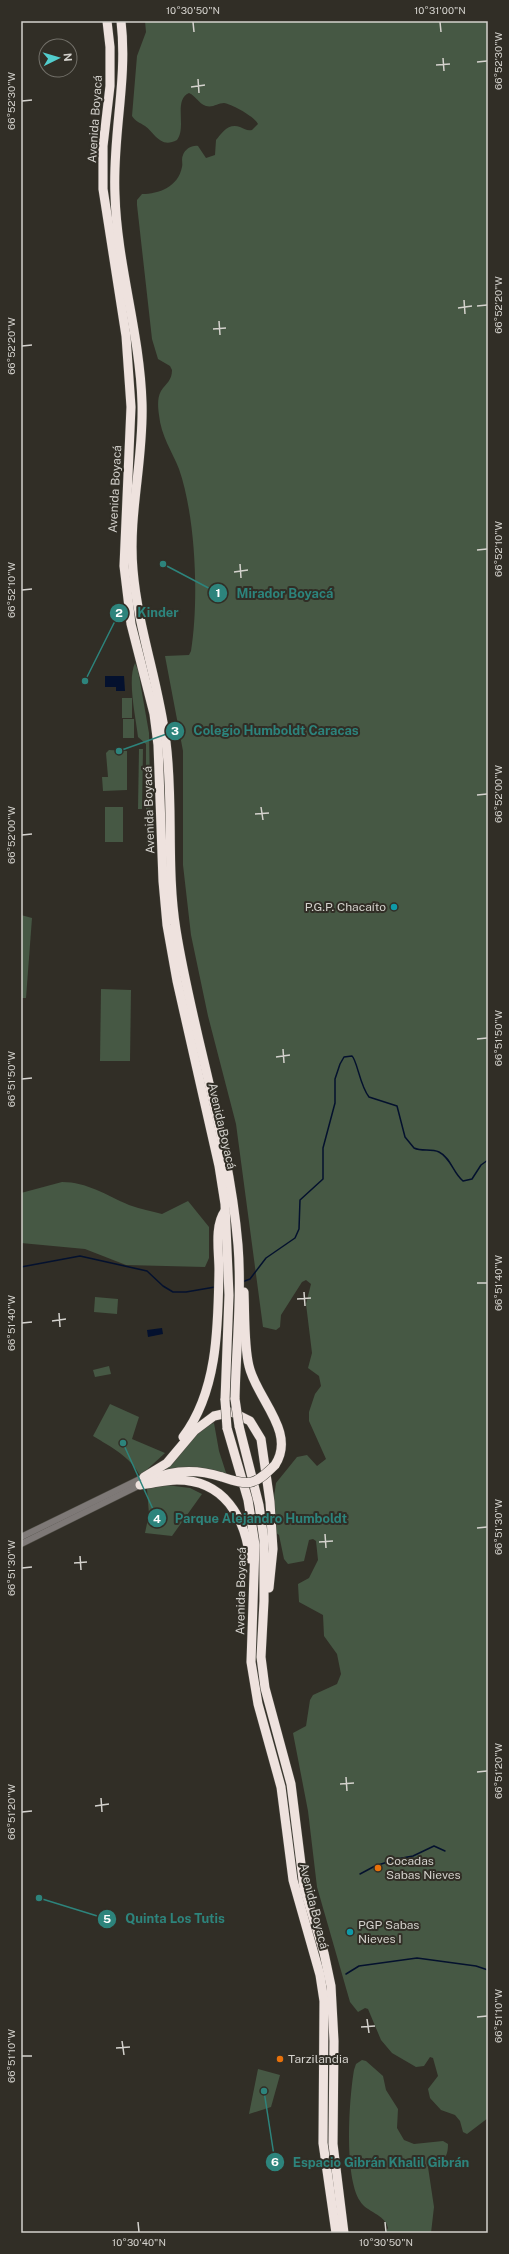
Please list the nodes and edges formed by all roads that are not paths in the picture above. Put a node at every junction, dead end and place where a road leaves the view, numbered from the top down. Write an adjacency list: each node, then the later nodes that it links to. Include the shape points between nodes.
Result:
1 (106, 21): 3 (highway, Avenida Boyacá, via 110,47 110,86 103,146 103,189 126,336 131,407 124,566 131,624 152,707 158,745 167,925 177,981 219,1166 225,1209 219,1224)
2 (121, 21): 4 (highway, Avenida Boyacá, via 125,49 115,151 114,196 141,369 142,406 132,520 133,568 140,625 166,740 171,877 176,929 226,1159 239,1250)
3 (223, 1269): 5 (highway, via 212,1365 203,1402 172,1452); 8 (highway, Avenida Boyacá, bridge, via 229,1295 225,1400 227,1428 248,1500 255,1544)
4 (241, 1294): 5 (highway, bridge, via 249,1366 282,1437 281,1453 275,1465 263,1477 250,1483 240,1483 200,1471 183,1471); 9 (highway, Avenida Boyacá, bridge, via 235,1399 239,1426 259,1505 264,1540)
5 (142, 1481): 6 (street); 7 (street); 8 (highway, via 197,1482 218,1492 243,1525); 9 (highway, via 167,1464 193,1432 214,1416 234,1413 253,1424 262,1444 273,1528 272,1565 269,1589)
6 (21, 1537)
7 (21, 1544)
8 (254, 1574): 10 (highway, Avenida Boyacá, via 251,1662 257,1697 281,1787 293,1880 320,1975 324,2001 323,2143)
9 (264, 1601): 11 (highway, Avenida Boyacá, via 261,1652 265,1688 291,1784 304,1888 324,1953 331,1986 334,2042 333,2144)
10 (336, 2233)
11 (344, 2233)

